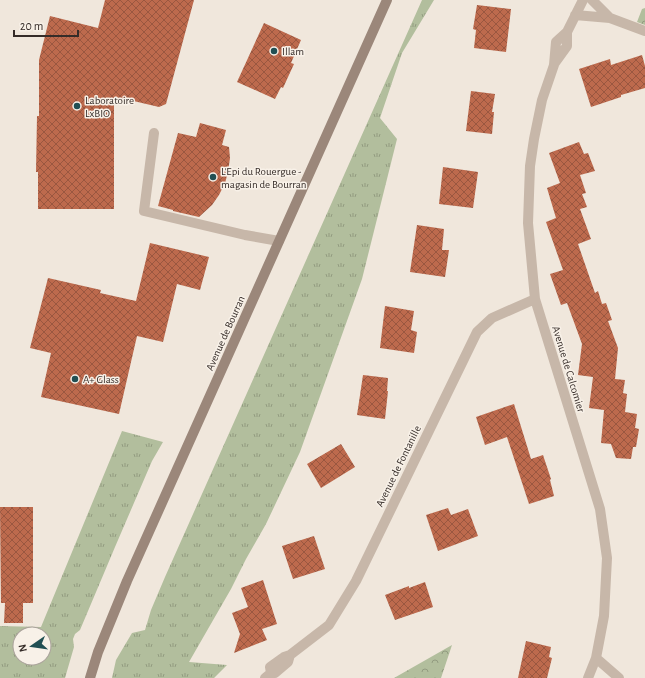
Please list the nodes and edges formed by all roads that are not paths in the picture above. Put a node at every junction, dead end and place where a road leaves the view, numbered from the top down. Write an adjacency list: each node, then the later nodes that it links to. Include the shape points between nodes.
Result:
1 (387, 0): 8 (main road, Avenue de Bourran)
2 (583, 0): 4 (street, Avenue de Calcomier)
3 (592, 0): 5 (street)
4 (575, 15): 5 (street); 9 (street, Avenue de Calcomier, via 567,32 556,42 554,65 542,100 530,166 528,223)
5 (610, 18): 6 (street)
6 (645, 31)
7 (154, 134): 8 (street, via 144,211)
8 (279, 241): 12 (main road, Avenue de Bourran, via 127,581)
9 (535, 299): 10 (street, Avenue de Calcomier, via 600,509 607,558 604,616); 11 (street, Avenue de Fontanille, via 492,318 477,332 356,582 329,625 290,655 288,662 275,673)
10 (596, 658): 13 (street, Avenue de Calcomier); 14 (street)
11 (268, 675)
12 (90, 678)
13 (588, 678)
14 (619, 678)

